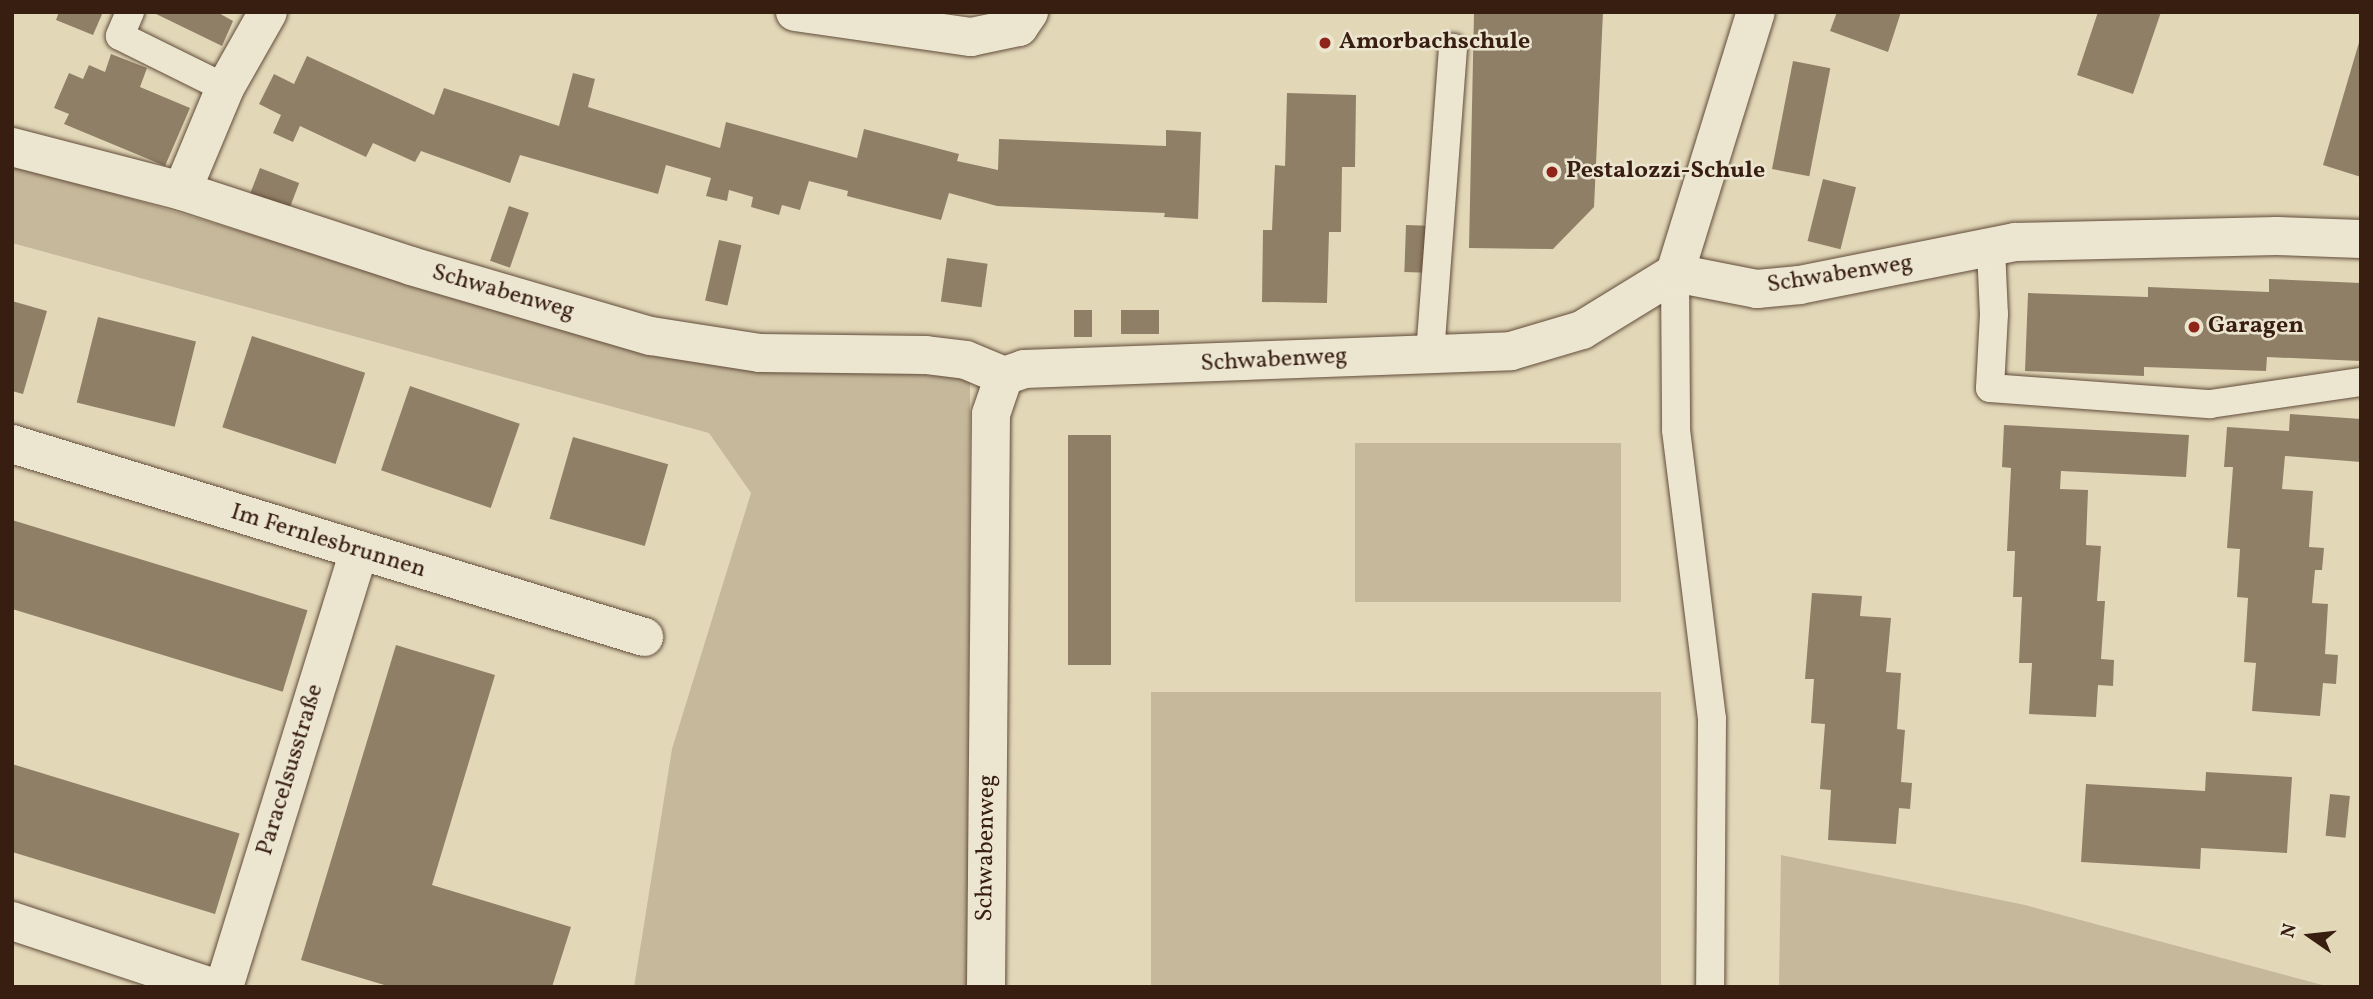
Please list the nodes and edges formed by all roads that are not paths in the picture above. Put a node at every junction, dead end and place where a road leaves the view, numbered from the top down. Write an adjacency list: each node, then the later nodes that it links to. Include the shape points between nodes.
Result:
1 (130, 12): 7 (lane, via 120,36)
2 (268, 12): 7 (street)
3 (795, 12): 5 (street, via 971,37)
4 (1756, 12): 12 (street)
5 (1024, 20)
6 (1452, 48): 13 (lane)
7 (225, 88): 9 (street)
8 (12, 148): 9 (street, Schwabenweg)
9 (182, 191): 14 (street, Schwabenweg, via 411,266 665,339 760,353 926,355 966,360)
10 (2361, 239): 11 (street, Schwabenweg, via 2277,236 2015,242)
11 (1991, 249): 12 (street, Schwabenweg, via 1757,289); 15 (lane, via 1990,388 2210,404)
12 (1675, 273): 13 (street, Schwabenweg, via 1582,330 1511,351); 23 (lane, via 1676,430 1712,719)
13 (1430, 354): 14 (street, Schwabenweg, via 1024,369)
14 (1004, 376): 22 (street, Schwabenweg, via 991,414)
15 (2361, 382)
16 (12, 444): 17 (street, Im Fernlesbrunnen)
17 (358, 553): 18 (street, Im Fernlesbrunnen); 21 (street, Paracelsusstraße)
18 (644, 637)
19 (12, 921): 20 (street)
20 (212, 987)
21 (224, 987)
22 (986, 987)
23 (1710, 987)

